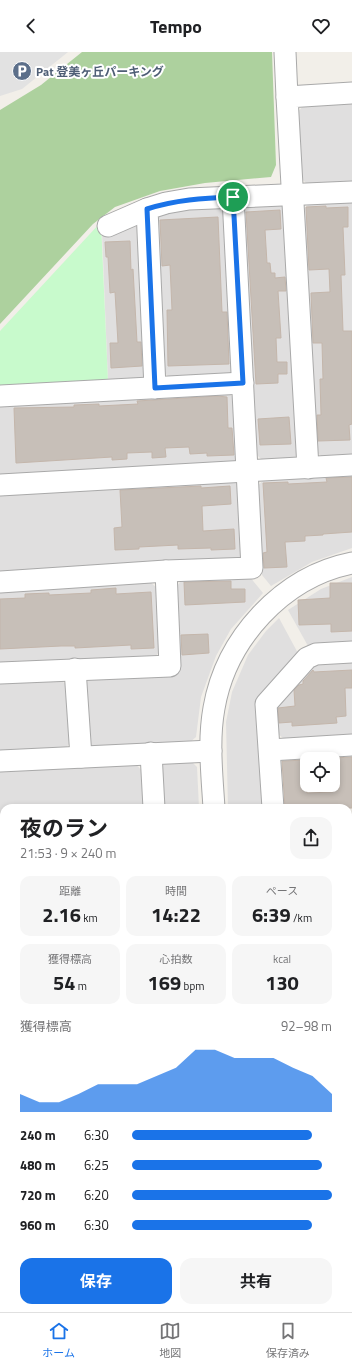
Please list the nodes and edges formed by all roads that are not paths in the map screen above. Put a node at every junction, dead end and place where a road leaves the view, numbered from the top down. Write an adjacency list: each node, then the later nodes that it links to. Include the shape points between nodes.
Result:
1 (285, 52): 3 (street)
2 (352, 93): 3 (street)
3 (287, 97): 5 (street)
4 (352, 192): 5 (street)
5 (292, 195): 6 (street); 13 (street)
6 (233, 197): 7 (street, via 189,199); 9 (street)
7 (147, 209): 8 (street); 10 (street)
8 (108, 226)
9 (243, 383): 10 (street); 14 (street)
10 (155, 388): 11 (street)
11 (0, 396)
12 (352, 466): 13 (street)
13 (308, 468): 14 (street)
14 (249, 471): 15 (street); 17 (street, via 252,568)
15 (0, 485)
16 (352, 563): 24 (street, via 328,570 292,589 261,615 247,631 218,688)
17 (166, 571): 18 (street); 20 (street, via 170,666)
18 (0, 582)
19 (352, 652): 23 (street, via 316,654 307,658 266,704)
20 (76, 669): 21 (street); 26 (street)
21 (0, 673)
22 (352, 745): 23 (street)
23 (270, 750): 30 (street)
24 (211, 751): 25 (street); 29 (street)
25 (152, 753): 26 (street); 28 (street)
26 (81, 757): 27 (street)
27 (0, 761)
28 (154, 804)
29 (214, 804)
30 (273, 804)

